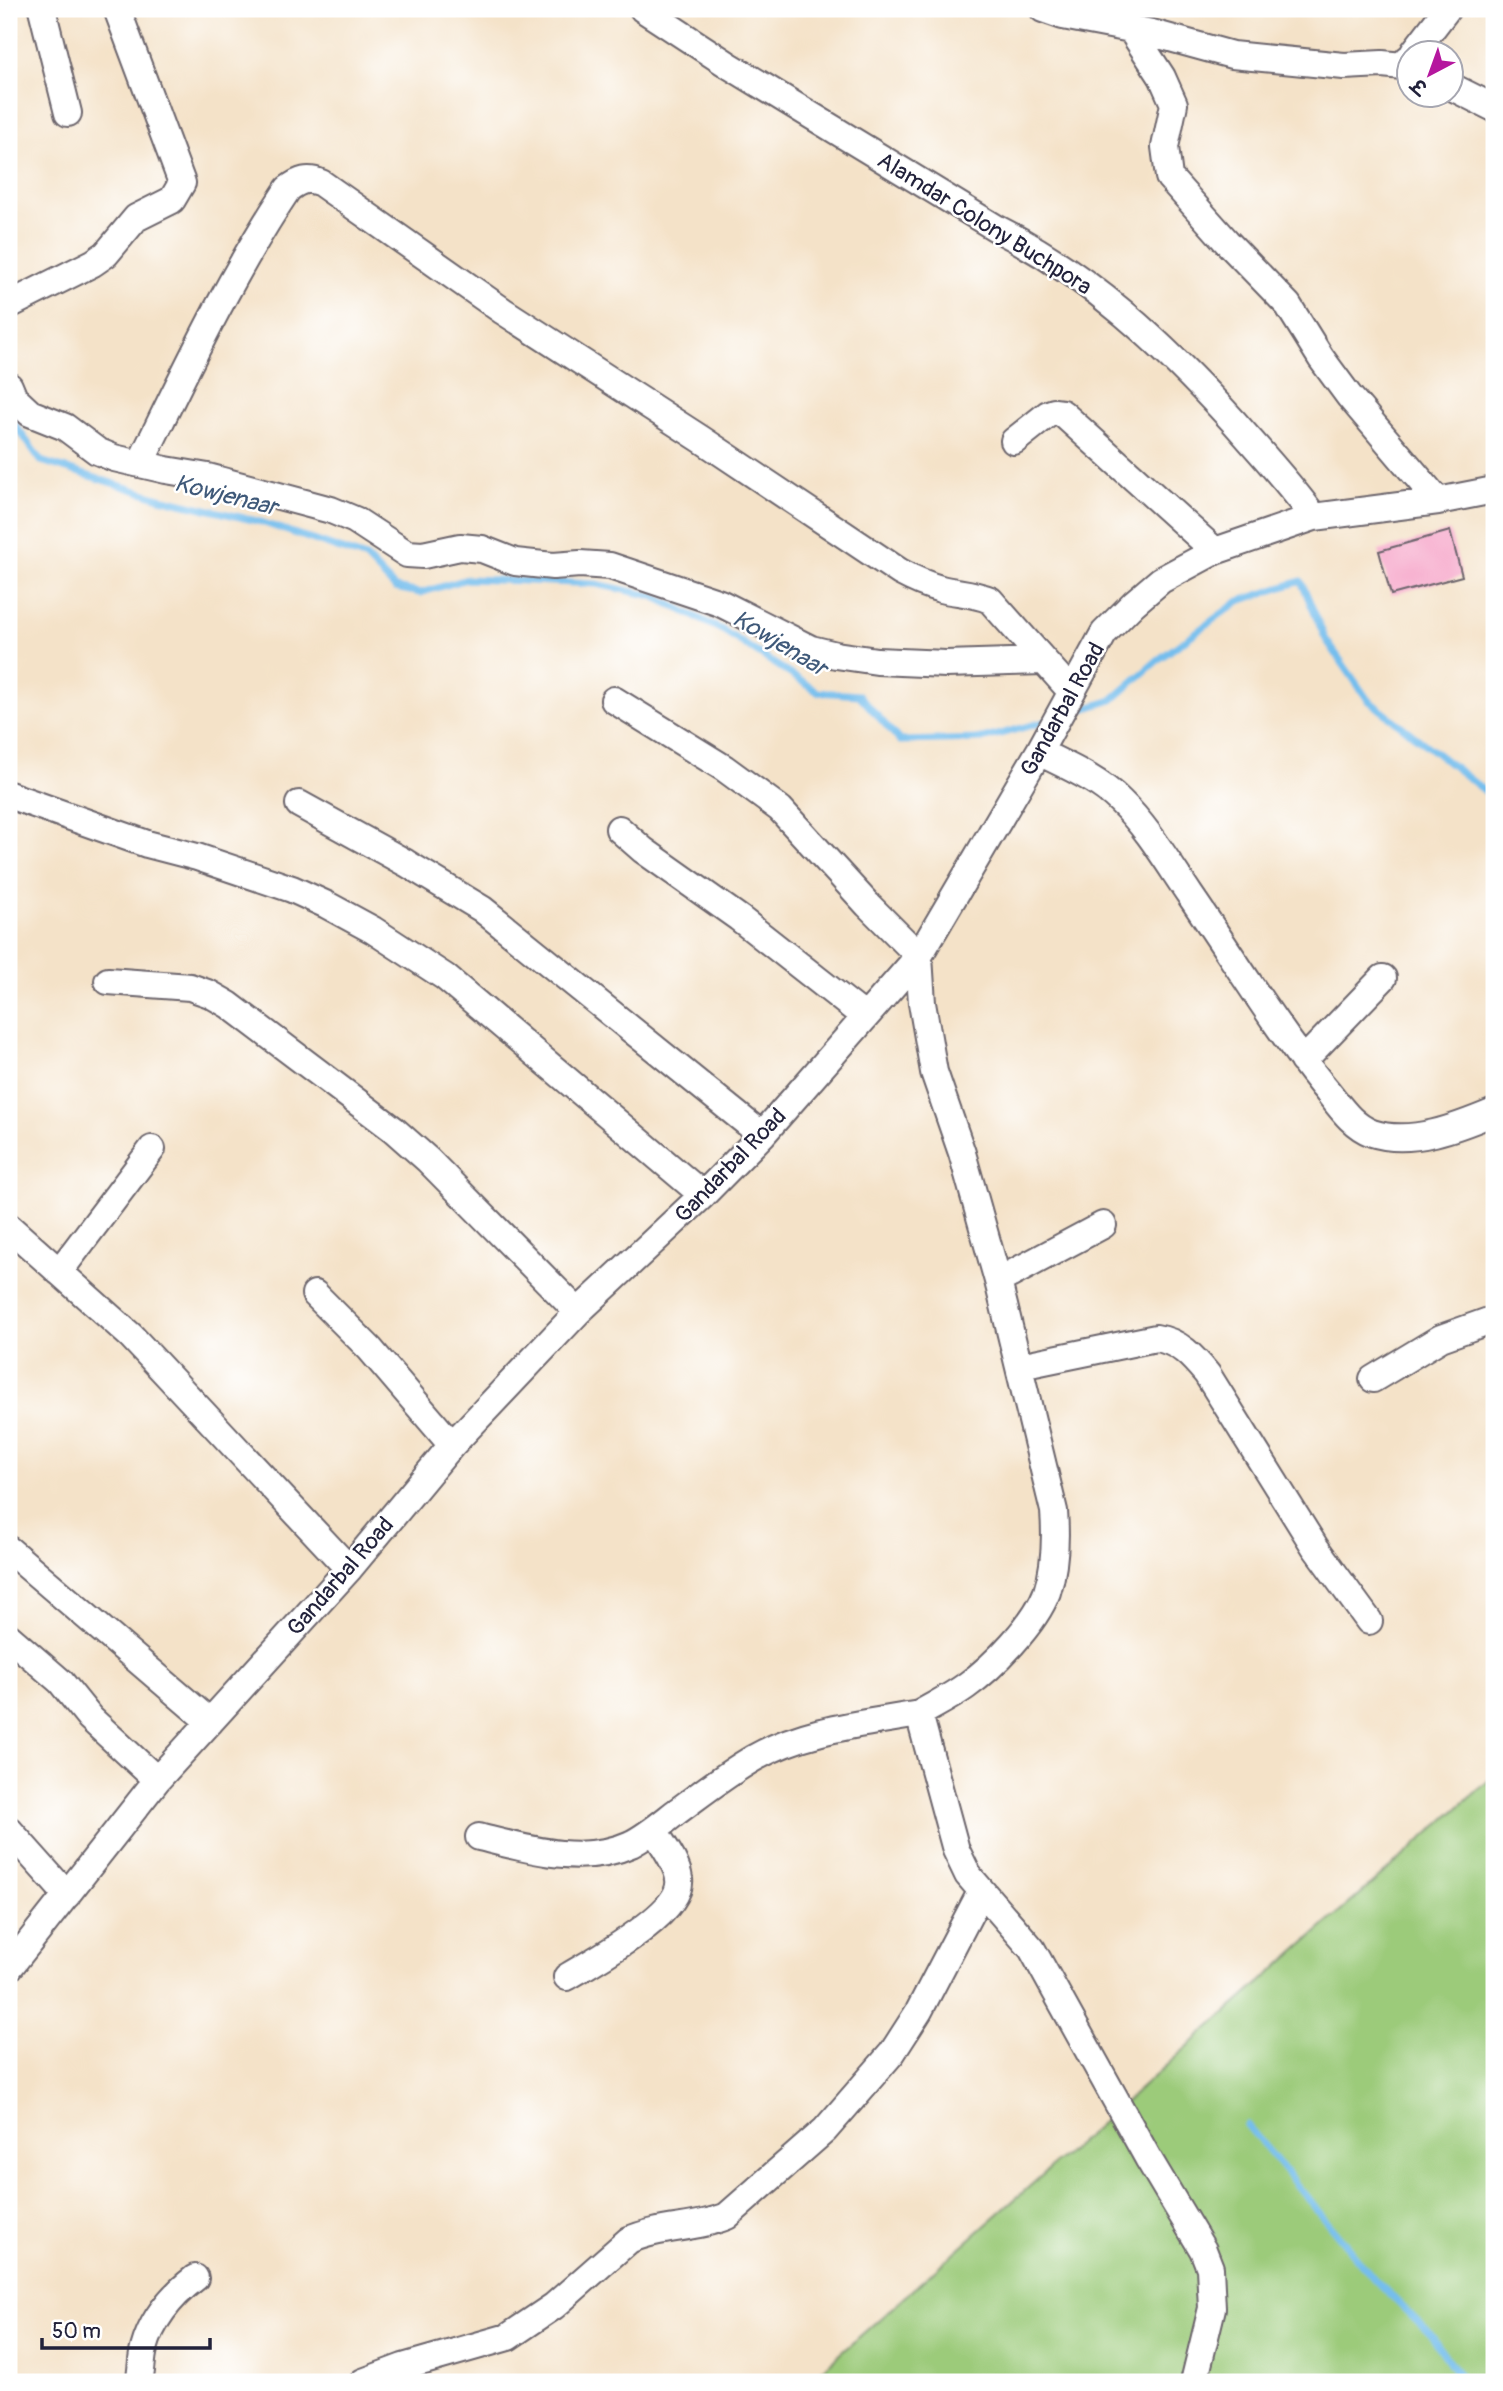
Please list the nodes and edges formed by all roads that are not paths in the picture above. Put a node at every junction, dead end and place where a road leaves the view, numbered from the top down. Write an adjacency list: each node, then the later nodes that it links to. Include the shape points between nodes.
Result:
1 (42, 9): 11 (street)
2 (117, 9): 12 (street, via 182,183 172,200 136,218 106,254)
3 (643, 9): 18 (street, Alamdar Colony Buchpora, via 1070,270 1131,319 1201,386)
4 (1447, 9): 7 (street)
5 (1055, 11): 6 (street)
6 (1132, 31): 8 (street, via 1232,55 1344,66); 17 (street, via 1174,104 1165,147 1169,177 1288,305 1349,396)
7 (1426, 38)
8 (1394, 63)
9 (1464, 93): 10 (street)
10 (1494, 108)
11 (68, 113)
12 (9, 305)
13 (9, 386): 15 (street, via 30,413 65,427 97,451)
14 (1014, 441): 19 (street, via 1048,414 1062,413)
15 (140, 464): 20 (street, via 331,510 407,554 460,547 482,549 515,562 610,566 720,603 811,649 836,655 946,664); 20 (street, via 244,260 288,189 311,179 900,572 942,589 990,600)
16 (1492, 495): 17 (street, Gandarbal Road)
17 (1438, 501): 18 (street, Gandarbal Road)
18 (1314, 517): 19 (street, Gandarbal Road)
19 (1215, 551): 21 (street, Gandarbal Road, via 1161,580 1134,603 1104,633)
20 (1044, 661): 21 (street)
21 (1071, 691): 23 (street, Gandarbal Road)
22 (614, 700): 27 (street, via 724,768 780,809)
23 (1040, 751): 27 (street, Gandarbal Road); 31 (street, via 1096,782 1146,829)
24 (9, 795): 35 (street, via 147,845 292,889 373,930 445,977)
25 (299, 804): 33 (street, via 482,909)
26 (620, 829): 30 (street)
27 (919, 956): 30 (street, Gandarbal Road); 39 (street, via 934,1072)
28 (1383, 978): 31 (street)
29 (108, 981): 41 (street, via 190,987 229,1006 393,1129)
30 (866, 1017): 33 (street, Gandarbal Road)
31 (1303, 1061): 32 (street, via 1354,1123 1370,1132 1420,1137)
32 (1494, 1112)
33 (762, 1135): 35 (street, Gandarbal Road)
34 (152, 1149): 38 (street)
35 (703, 1195): 41 (street, Gandarbal Road)
36 (1104, 1225): 39 (street)
37 (9, 1227): 38 (street)
38 (59, 1272): 47 (street, via 131,1336)
39 (998, 1281): 43 (street)
40 (315, 1294): 45 (street, via 370,1349)
41 (578, 1312): 45 (street, Gandarbal Road)
42 (1494, 1320): 44 (street, via 1441,1338)
43 (1020, 1366): 48 (street, via 1156,1338 1177,1345 1207,1374 1315,1547); 50 (street, via 1054,1511 1056,1541 1047,1592 1034,1616 987,1669)
44 (1373, 1379)
45 (452, 1446): 47 (street, Gandarbal Road)
46 (9, 1550): 51 (street)
47 (349, 1569): 51 (street, Gandarbal Road)
48 (1369, 1621)
49 (9, 1637): 52 (street, via 61,1682 90,1718)
50 (919, 1714): 54 (street, via 793,1740 755,1757); 56 (street, via 956,1850)
51 (211, 1722): 52 (street, Gandarbal Road)
52 (158, 1780): 57 (street, Gandarbal Road)
53 (9, 1830): 57 (street)
54 (654, 1830): 55 (street, via 629,1845 598,1853 539,1852); 59 (street, via 679,1878 675,1898 620,1944)
55 (479, 1837)
56 (981, 1892): 62 (street, via 892,2053 825,2130 727,2216 629,2240 554,2306 508,2337); 63 (street, via 1032,1949 1203,2250 1210,2268 1212,2308)
57 (66, 1895): 58 (street, Gandarbal Road)
58 (9, 1968)
59 (567, 1977)
60 (195, 2278): 61 (street, via 157,2316 143,2352)
61 (139, 2382)
62 (363, 2382)
63 (1194, 2382)

